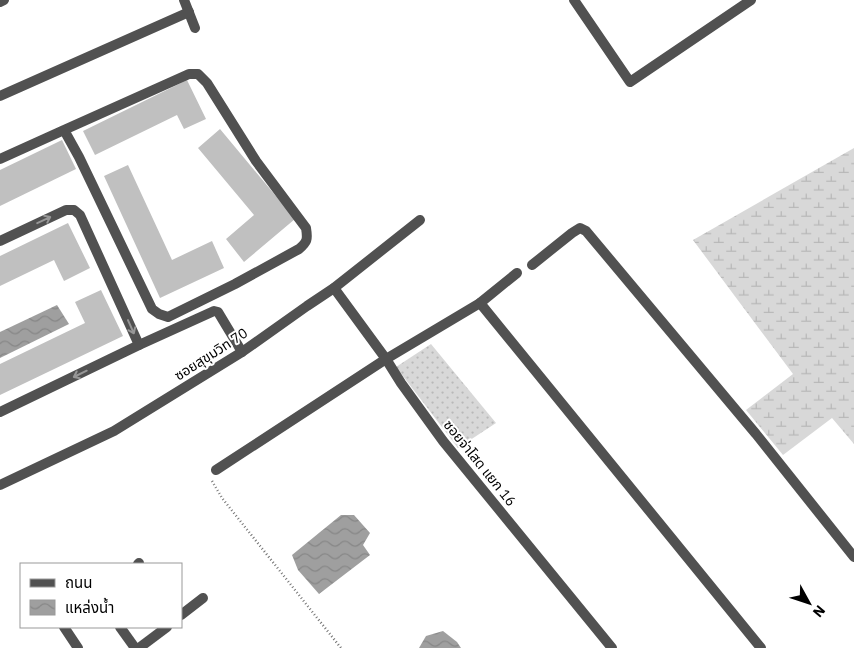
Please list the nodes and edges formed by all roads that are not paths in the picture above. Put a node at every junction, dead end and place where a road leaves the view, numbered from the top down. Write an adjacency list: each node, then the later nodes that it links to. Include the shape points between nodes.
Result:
1 (4, 0): 5 (street)
2 (184, 0): 6 (street)
3 (574, 0): 4 (street, via 630,82)
4 (751, 0)
5 (0, 2)
6 (188, 12): 7 (street); 8 (street)
7 (195, 28)
8 (0, 96)
9 (64, 130): 9 (street, via 189,74 198,74 306,228 306,243 243,280 168,317 159,314 152,309); 10 (street)
10 (0, 158)
11 (420, 220): 15 (street, ซอยสุขุมวิท 70)
12 (0, 241): 17 (street, one-way to 17, via 66,210 74,210 80,215)
13 (532, 265): 23 (street, via 572,233 580,228 586,231)
14 (517, 273): 16 (street)
15 (334, 288): 18 (street, ซอยสุขุมวิท 70); 19 (street, ซอยจ่าโสด แยก 16)
16 (480, 303): 19 (street); 33 (street)
17 (139, 345): 18 (street, via 216,311); 20 (street, one-way to 20)
18 (242, 352): 22 (street, ซอยสุขุมวิท 70, via 114,431)
19 (386, 359): 21 (street); 32 (street, ซอยจ่าโสด แยก 16, via 443,441)
20 (0, 412)
21 (216, 470)
22 (0, 485)
23 (854, 557)
24 (203, 598): 25 (street)
25 (182, 615)
26 (65, 628): 29 (street)
27 (121, 628): 30 (street)
28 (166, 628): 31 (street)
29 (78, 648)
30 (134, 648)
31 (139, 648)
32 (612, 648)
33 (761, 648)

